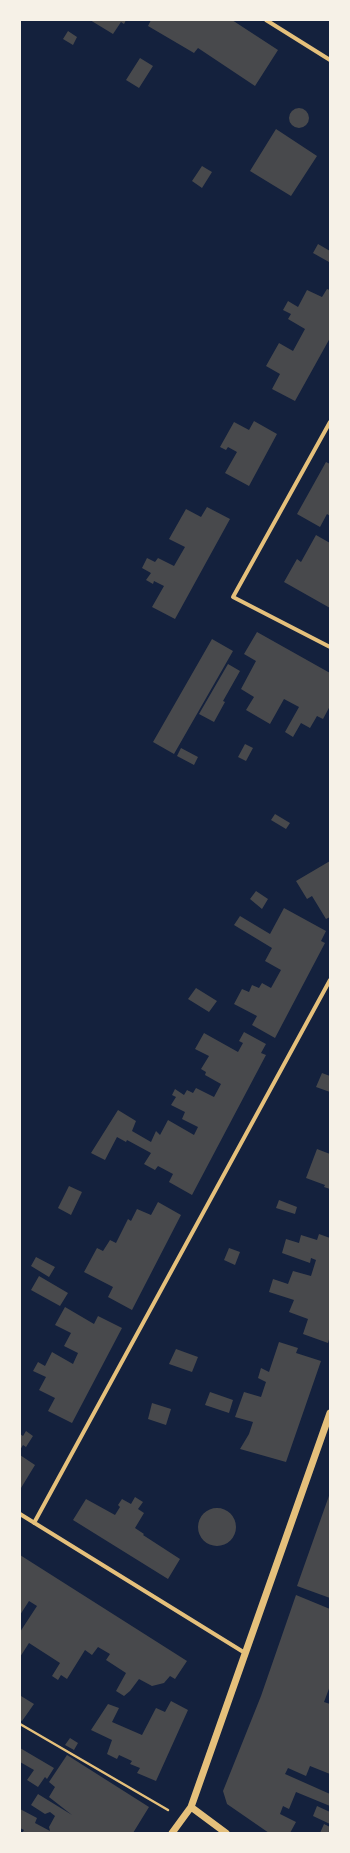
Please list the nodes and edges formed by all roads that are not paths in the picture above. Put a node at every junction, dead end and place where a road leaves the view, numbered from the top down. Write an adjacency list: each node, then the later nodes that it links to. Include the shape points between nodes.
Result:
1 (266, 20): 2 (street)
2 (330, 60)
3 (330, 422): 4 (street, via 233,597)
4 (330, 647)
5 (330, 980): 8 (street)
6 (330, 1413): 9 (street)
7 (20, 1514): 8 (street)
8 (34, 1523): 9 (street)
9 (245, 1653): 10 (street)
10 (191, 1807): 11 (street); 12 (street)
11 (172, 1833)
12 (226, 1833)

